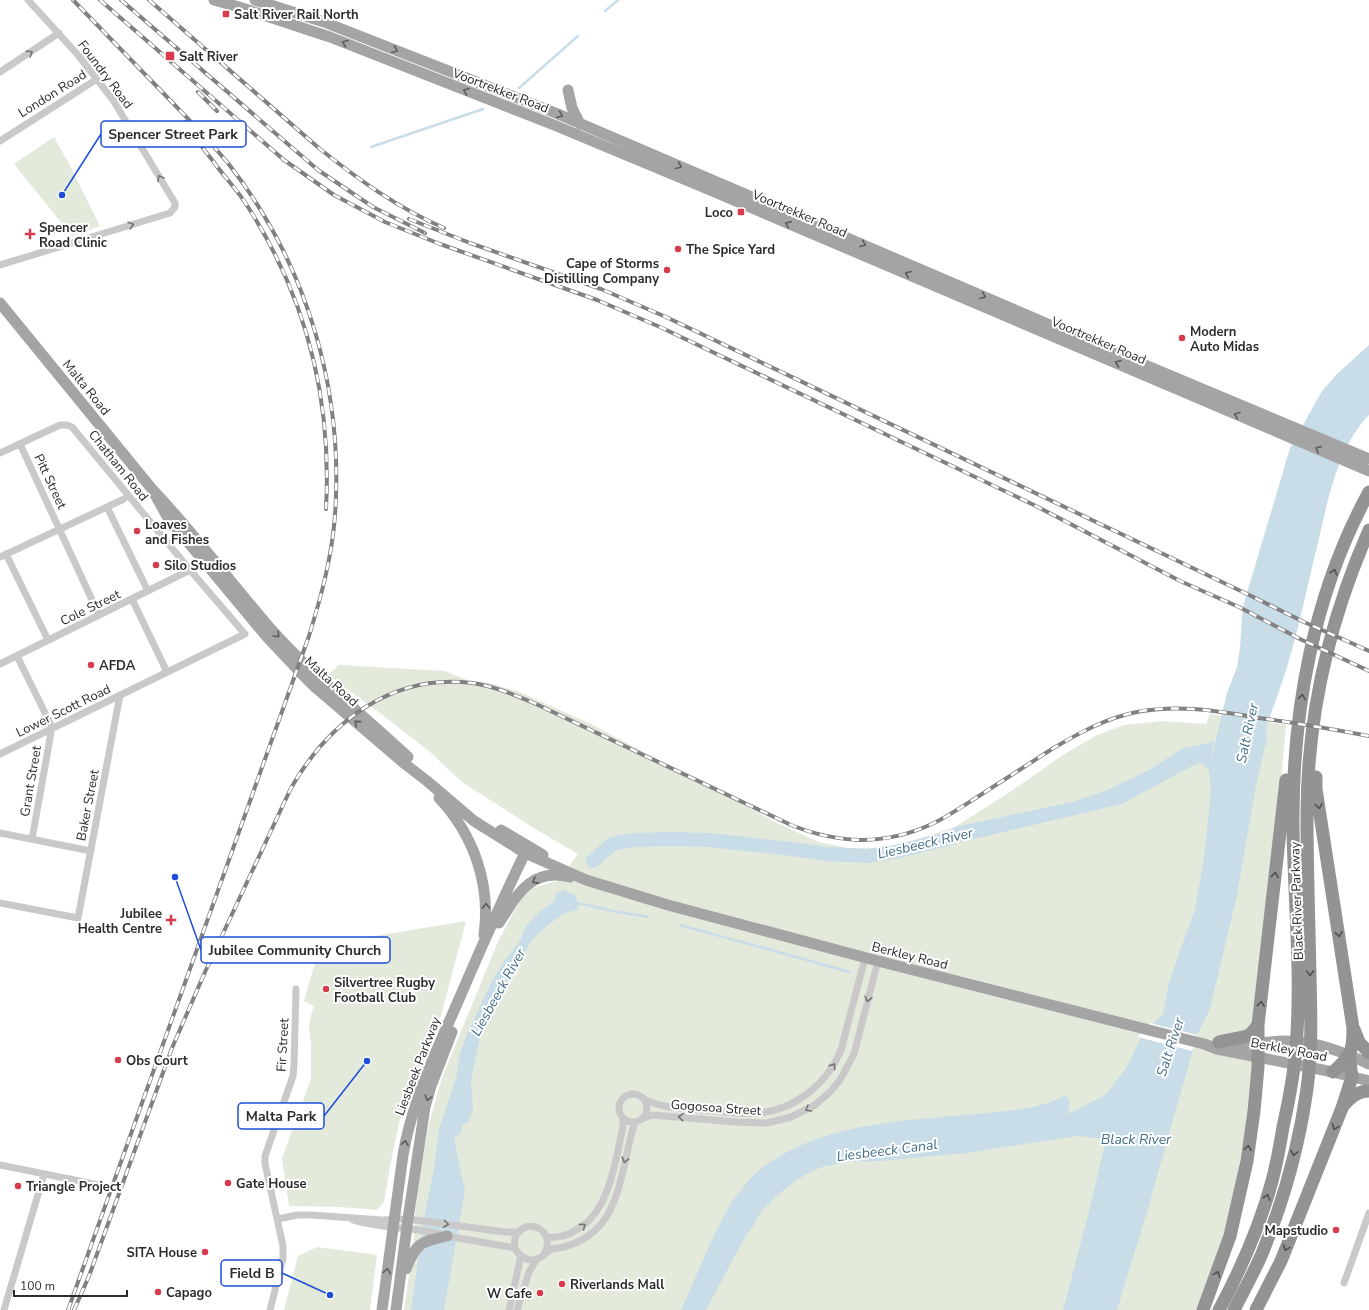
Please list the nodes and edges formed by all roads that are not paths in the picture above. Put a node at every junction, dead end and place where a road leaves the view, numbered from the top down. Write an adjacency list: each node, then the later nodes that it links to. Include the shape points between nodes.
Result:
1 (28, 0): 4 (street, Foundry Road)
2 (214, 0): 10 (main road, Voortrekker Road, one-way to 2, via 336,40)
3 (255, 0): 8 (main road, Voortrekker Road, one-way to 8, via 324,22)
4 (59, 33): 5 (street, one-way to 4); 6 (street, Foundry Road)
5 (0, 72)
6 (97, 79): 9 (street, London Road); 11 (street, Foundry Road, one-way to 6, via 172,212 175,207 175,203 113,100)
7 (568, 90): 8 (main road, via 572,108)
8 (580, 124): 10 (main road, Voortrekker Road)
9 (0, 141)
10 (642, 156): 15 (main road, Voortrekker Road)
11 (0, 266)
12 (0, 303): 18 (main road, Malta Road)
13 (20, 444): 14 (street, Chatham Road); 22 (street, Pitt Street); 25 (street, Chatham Road, via 60,425 72,427)
14 (0, 453)
15 (1352, 458): 16 (main road, Voortrekker Road); 17 (main road, Voortrekker Road)
16 (1369, 459)
17 (1369, 471)
18 (152, 489): 39 (main road, Malta Road, one-way to 18, via 283,655 168,518); 43 (main road, Malta Road, one-way to 43, via 174,511 270,628 302,661 450,794)
19 (1369, 492): 37 (highway, Black River Parkway, one-way to 19, via 1307,667 1319,614 1336,564)
20 (124, 499): 21 (street)
21 (107, 507): 22 (street); 26 (street)
22 (60, 529): 24 (street); 28 (street, Pitt Street)
23 (1369, 530): 36 (highway, Black River Parkway, via 1350,576 1327,650 1320,679)
24 (3, 556): 30 (street)
25 (190, 570): 26 (street, Cole Street); 29 (street, Chatham Road)
26 (148, 591): 27 (street, Cole Street)
27 (132, 599): 28 (street, Cole Street); 33 (street)
28 (99, 615): 30 (street, Cole Street)
29 (245, 634): 33 (street, Lower Scott Road)
30 (48, 640): 31 (street, Cole Street)
31 (17, 656): 32 (street, Cole Street); 35 (street)
32 (0, 664)
33 (168, 672): 34 (street, Lower Scott Road)
34 (120, 695): 35 (street, Lower Scott Road); 42 (street, Baker Street)
35 (52, 727): 38 (street, Lower Scott Road); 41 (street, Grant Street)
36 (1314, 738): 53 (highway, one-way to 53, via 1316,789); 94 (highway, Black River Parkway, one-way to 94, via 1307,813 1311,1024 1308,1087 1289,1179 1261,1256)
37 (1297, 741): 52 (highway, one-way to 37, via 1287,771); 93 (highway, Black River Parkway, one-way to 37, via 1240,1269 1272,1181 1292,1083 1298,1020 1293,830)
38 (0, 754)
39 (405, 764): 43 (main road, Malta Road, via 474,820); 48 (main road, one-way to 39, via 486,895 474,853 463,830 444,803)
40 (0, 833): 41 (street)
41 (32, 839): 42 (street)
42 (91, 852): 46 (street, Baker Street, via 78,918)
43 (530, 852): 44 (main road, Berkley Road); 45 (main road, Berkley Road); 47 (main road, Liesbeek Parkway); 48 (main road, Liesbeek Parkway)
44 (586, 880): 45 (main road, Berkley Road); 47 (main road, one-way to 47, via 554,875 534,880 521,890)
45 (611, 888): 49 (main road, Berkley Road)
46 (0, 903)
47 (499, 922): 76 (main road, Liesbeek Parkway, one-way to 76, via 474,977 431,1086 420,1134)
48 (483, 945): 75 (main road, Liesbeek Parkway, one-way to 48, via 407,1134 414,1106)
49 (865, 958): 50 (main road, Berkley Road); 65 (street, Gogosoa Street, one-way to 49, via 669,1107 750,1114 774,1110 801,1099 822,1080 839,1057)
50 (878, 961): 55 (main road, Berkley Road); 68 (street, Gogosoa Street, one-way to 68, via 850,1064 837,1084 815,1105 791,1118 766,1123 652,1114)
51 (296, 988): 74 (street, Fir Street, via 293,1076 265,1156)
52 (1258, 1025): 54 (highway, via 1244,1037); 56 (highway)
53 (1353, 1028): 57 (highway, via 1359,1042); 58 (highway, via 1353,1044)
54 (1219, 1042): 55 (main road, Berkley Road); 56 (main road, Berkley Road)
55 (1202, 1043): 59 (main road, Berkley Road)
56 (1259, 1043): 58 (main road, Berkley Road, via 1308,1042); 59 (highway)
57 (1369, 1053)
58 (1349, 1055): 60 (main road, Berkley Road); 61 (highway); 62 (highway)
59 (1258, 1058): 61 (main road, Berkley Road); 92 (highway, one-way to 59, via 1230,1236 1239,1198 1254,1111)
60 (1369, 1064)
61 (1333, 1072): 62 (main road, Berkley Road)
62 (1352, 1077): 63 (main road, Berkley Road); 66 (highway)
63 (1369, 1081)
64 (1369, 1091): 66 (highway, via 1355,1094)
65 (644, 1099): 67 (street, via 636,1094 623,1098 619,1110); 68 (street, via 647,1108)
66 (1342, 1108): 95 (highway, one-way to 95, via 1281,1261)
67 (623, 1118): 69 (street); 79 (street, one-way to 67, via 555,1238 576,1231 599,1209 610,1181)
68 (644, 1118): 69 (street)
69 (635, 1122): 81 (street, one-way to 81, via 613,1204 606,1218 581,1240)
70 (0, 1165): 71 (street)
71 (44, 1174): 72 (street); 86 (street)
72 (100, 1184)
73 (1369, 1213): 84 (street)
74 (278, 1219): 75 (street, via 311,1215 347,1218 364,1224); 87 (street, Fir Street, via 283,1258)
75 (394, 1224): 76 (street); 88 (main road, Liesbeek Parkway, one-way to 75)
76 (407, 1224): 77 (street, one-way to 77); 78 (street); 85 (main road, Liesbeek Parkway)
77 (518, 1232): 79 (street, via 528,1226 534,1226); 80 (street)
78 (447, 1236): 80 (street); 85 (main road, via 428,1240 418,1246 410,1257)
79 (547, 1237): 81 (street)
80 (515, 1248): 82 (street)
81 (545, 1252): 83 (street)
82 (521, 1256): 83 (street, via 526,1259); 90 (street)
83 (537, 1259): 91 (street, via 529,1272)
84 (1344, 1283)
85 (399, 1288): 89 (main road, Liesbeek Parkway)
86 (4, 1310)
87 (270, 1310)
88 (382, 1310)
89 (396, 1310)
90 (509, 1310)
91 (517, 1310)
92 (1203, 1310)
93 (1219, 1310)
94 (1234, 1310)
95 (1256, 1310)

